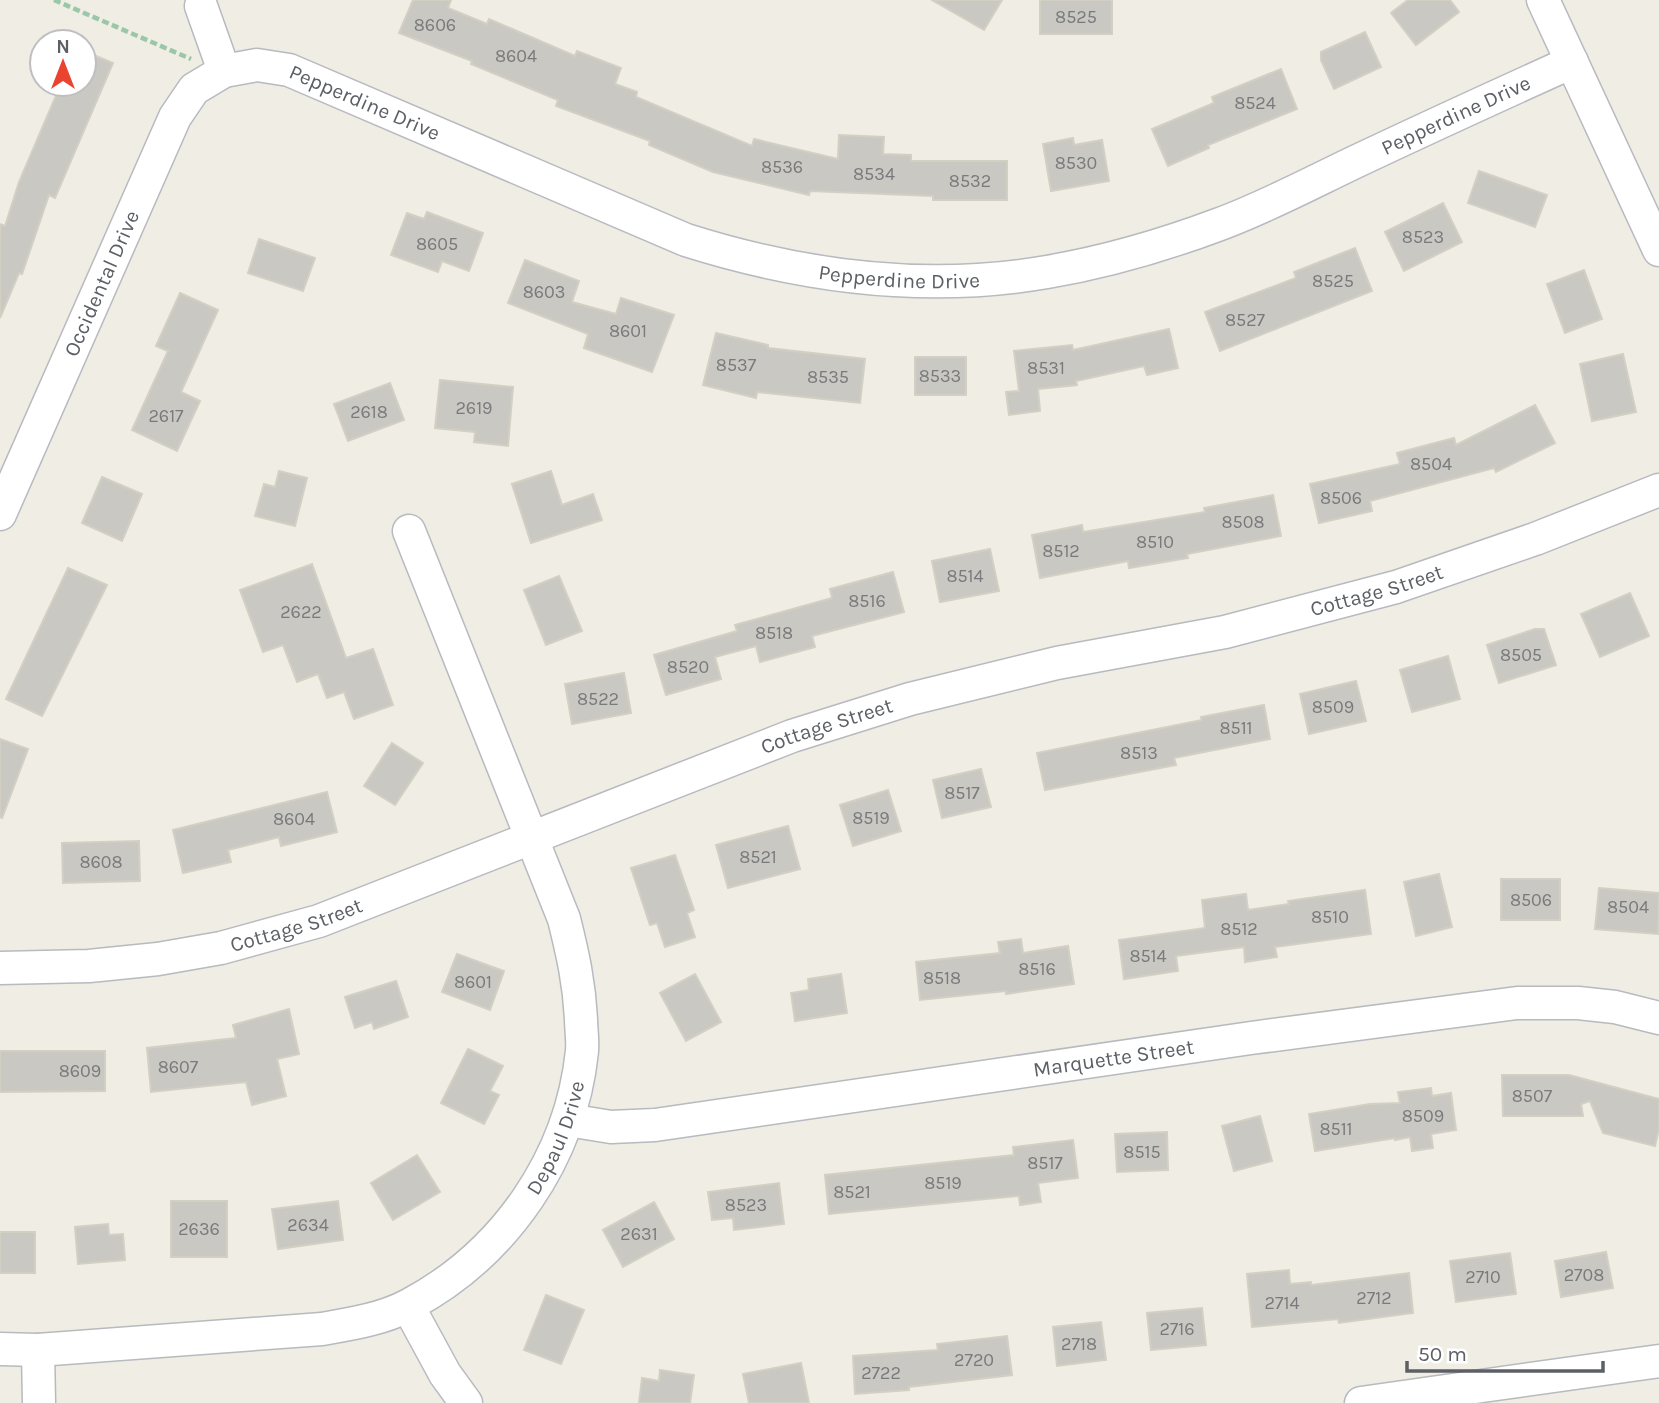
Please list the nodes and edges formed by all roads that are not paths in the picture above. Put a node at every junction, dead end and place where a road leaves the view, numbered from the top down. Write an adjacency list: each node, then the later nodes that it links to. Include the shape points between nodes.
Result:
1 (1543, 0): 3 (street)
2 (201, 6): 4 (street)
3 (1572, 62): 4 (street, Pepperdine Drive, via 1222,224 1132,254 1047,272 961,281 877,280 744,259 686,240 289,70 257,65); 5 (street)
4 (224, 71): 7 (street, Occidental Drive, via 194,89 174,117)
5 (1659, 250)
6 (1659, 490): 9 (street, Cottage Street, via 1396,587 1225,632 1058,663 897,703 792,736)
7 (0, 514)
8 (409, 531): 9 (street, Depaul Drive)
9 (531, 838): 10 (street, Cottage Street, via 319,921 220,948 89,966); 12 (street, Depaul Drive, via 564,919 578,979 583,1049)
10 (0, 968)
11 (1659, 1018): 12 (street, Marquette Street, via 1578,1003 1517,1003 654,1125)
12 (568, 1120): 13 (street, Depaul Drive, via 535,1191 512,1223 458,1275)
13 (408, 1306): 15 (street, Depaul Drive, via 322,1329); 18 (street)
14 (0, 1349): 15 (street, Depaul Drive)
15 (38, 1350): 17 (street)
16 (1659, 1361): 19 (street)
17 (39, 1403)
18 (466, 1403)
19 (1361, 1403)

